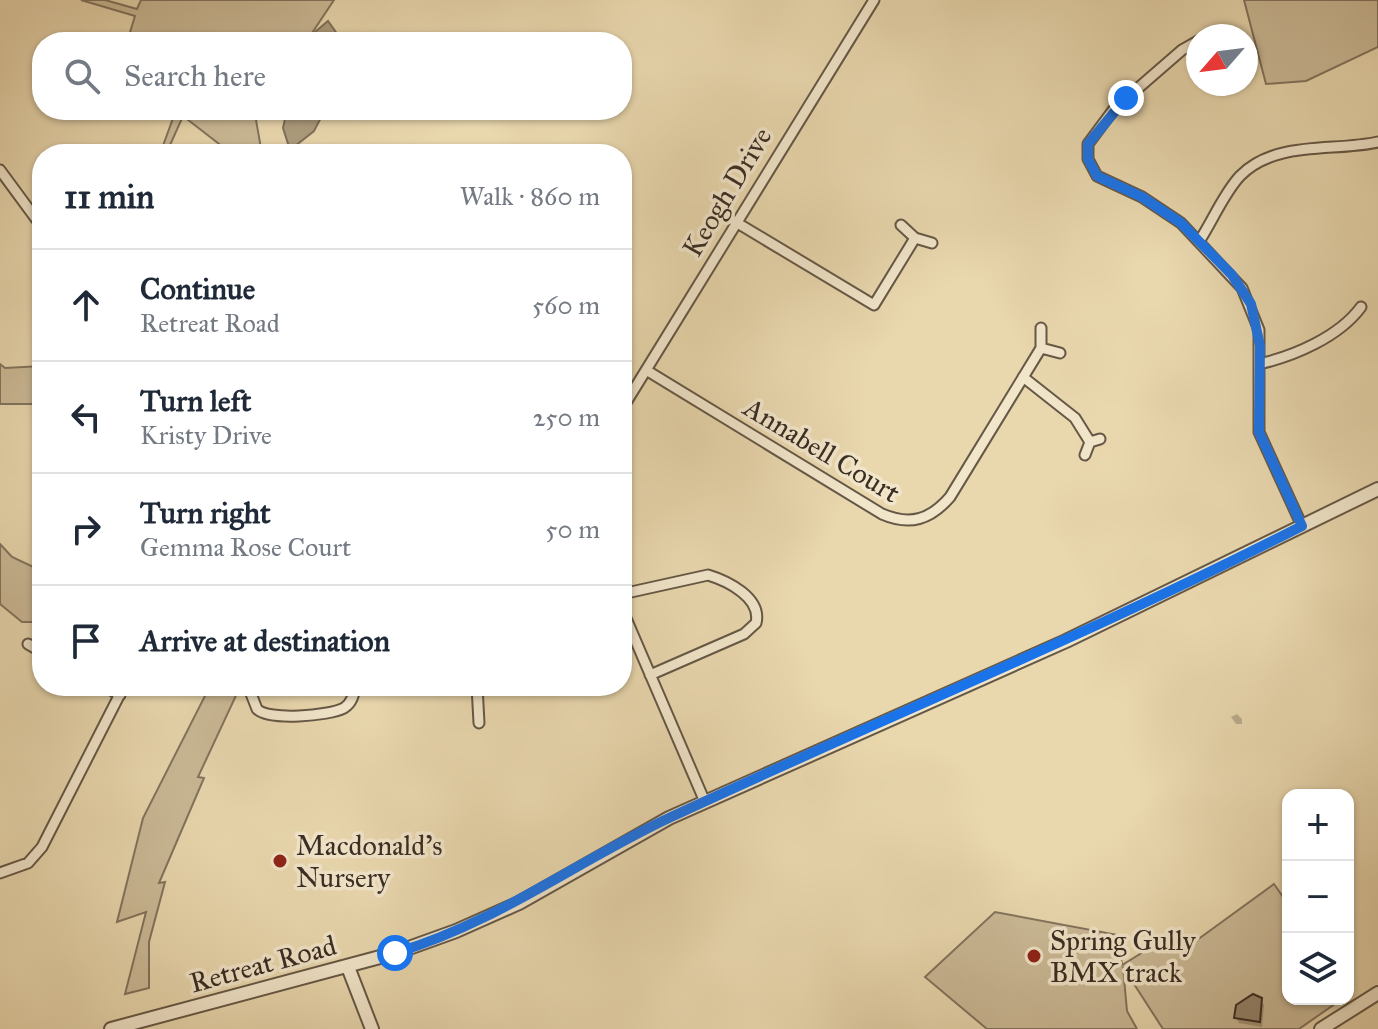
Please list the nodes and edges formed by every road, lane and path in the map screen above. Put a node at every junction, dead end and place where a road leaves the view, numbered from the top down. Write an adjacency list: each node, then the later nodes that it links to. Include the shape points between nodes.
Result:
1 (874, 0): 6 (street, Keogh Drive)
2 (1186, 48): 9 (street, via 1114,109 1088,144 1090,166 1105,182 1162,209)
3 (1378, 142): 9 (street, via 1292,151 1263,160 1240,176)
4 (0, 170): 5 (street)
5 (32, 213)
6 (734, 221): 8 (street, via 874,305); 16 (street, Keogh Drive)
7 (901, 225): 8 (street)
8 (915, 238): 10 (street)
9 (1200, 240): 15 (street, via 1251,304 1259,330)
10 (932, 243)
11 (1361, 307): 15 (street, via 1339,330)
12 (1041, 328): 13 (street)
13 (1041, 348): 14 (street); 17 (street, Annabell Court)
14 (1060, 353)
15 (1259, 364): 21 (street, via 1259,432)
16 (646, 370): 17 (street, Annabell Court, via 882,514 906,522 926,518 950,497); 18 (street, Keogh Drive)
17 (1023, 377): 19 (street, via 1095,441)
18 (632, 393)
19 (1085, 455)
20 (1378, 489): 21 (street, Retreat Road)
21 (1302, 526): 32 (street, Retreat Road, via 1066,641)
22 (632, 592): 26 (street, via 708,575 746,596 756,609 756,623 744,634)
23 (632, 633): 26 (street)
24 (28, 644): 25 (street)
25 (32, 646)
26 (650, 675): 32 (street)
27 (119, 696): 33 (street, via 42,847 28,863)
28 (252, 696): 29 (street, via 257,709 276,717 340,709)
29 (352, 696)
30 (478, 696): 31 (street)
31 (479, 723)
32 (705, 802): 34 (street, Retreat Road, via 495,914 414,948)
33 (0, 873)
34 (348, 967): 36 (street, Retreat Road); 37 (street)
35 (1378, 993): 38 (street)
36 (111, 1029)
37 (372, 1029)
38 (1321, 1029)

